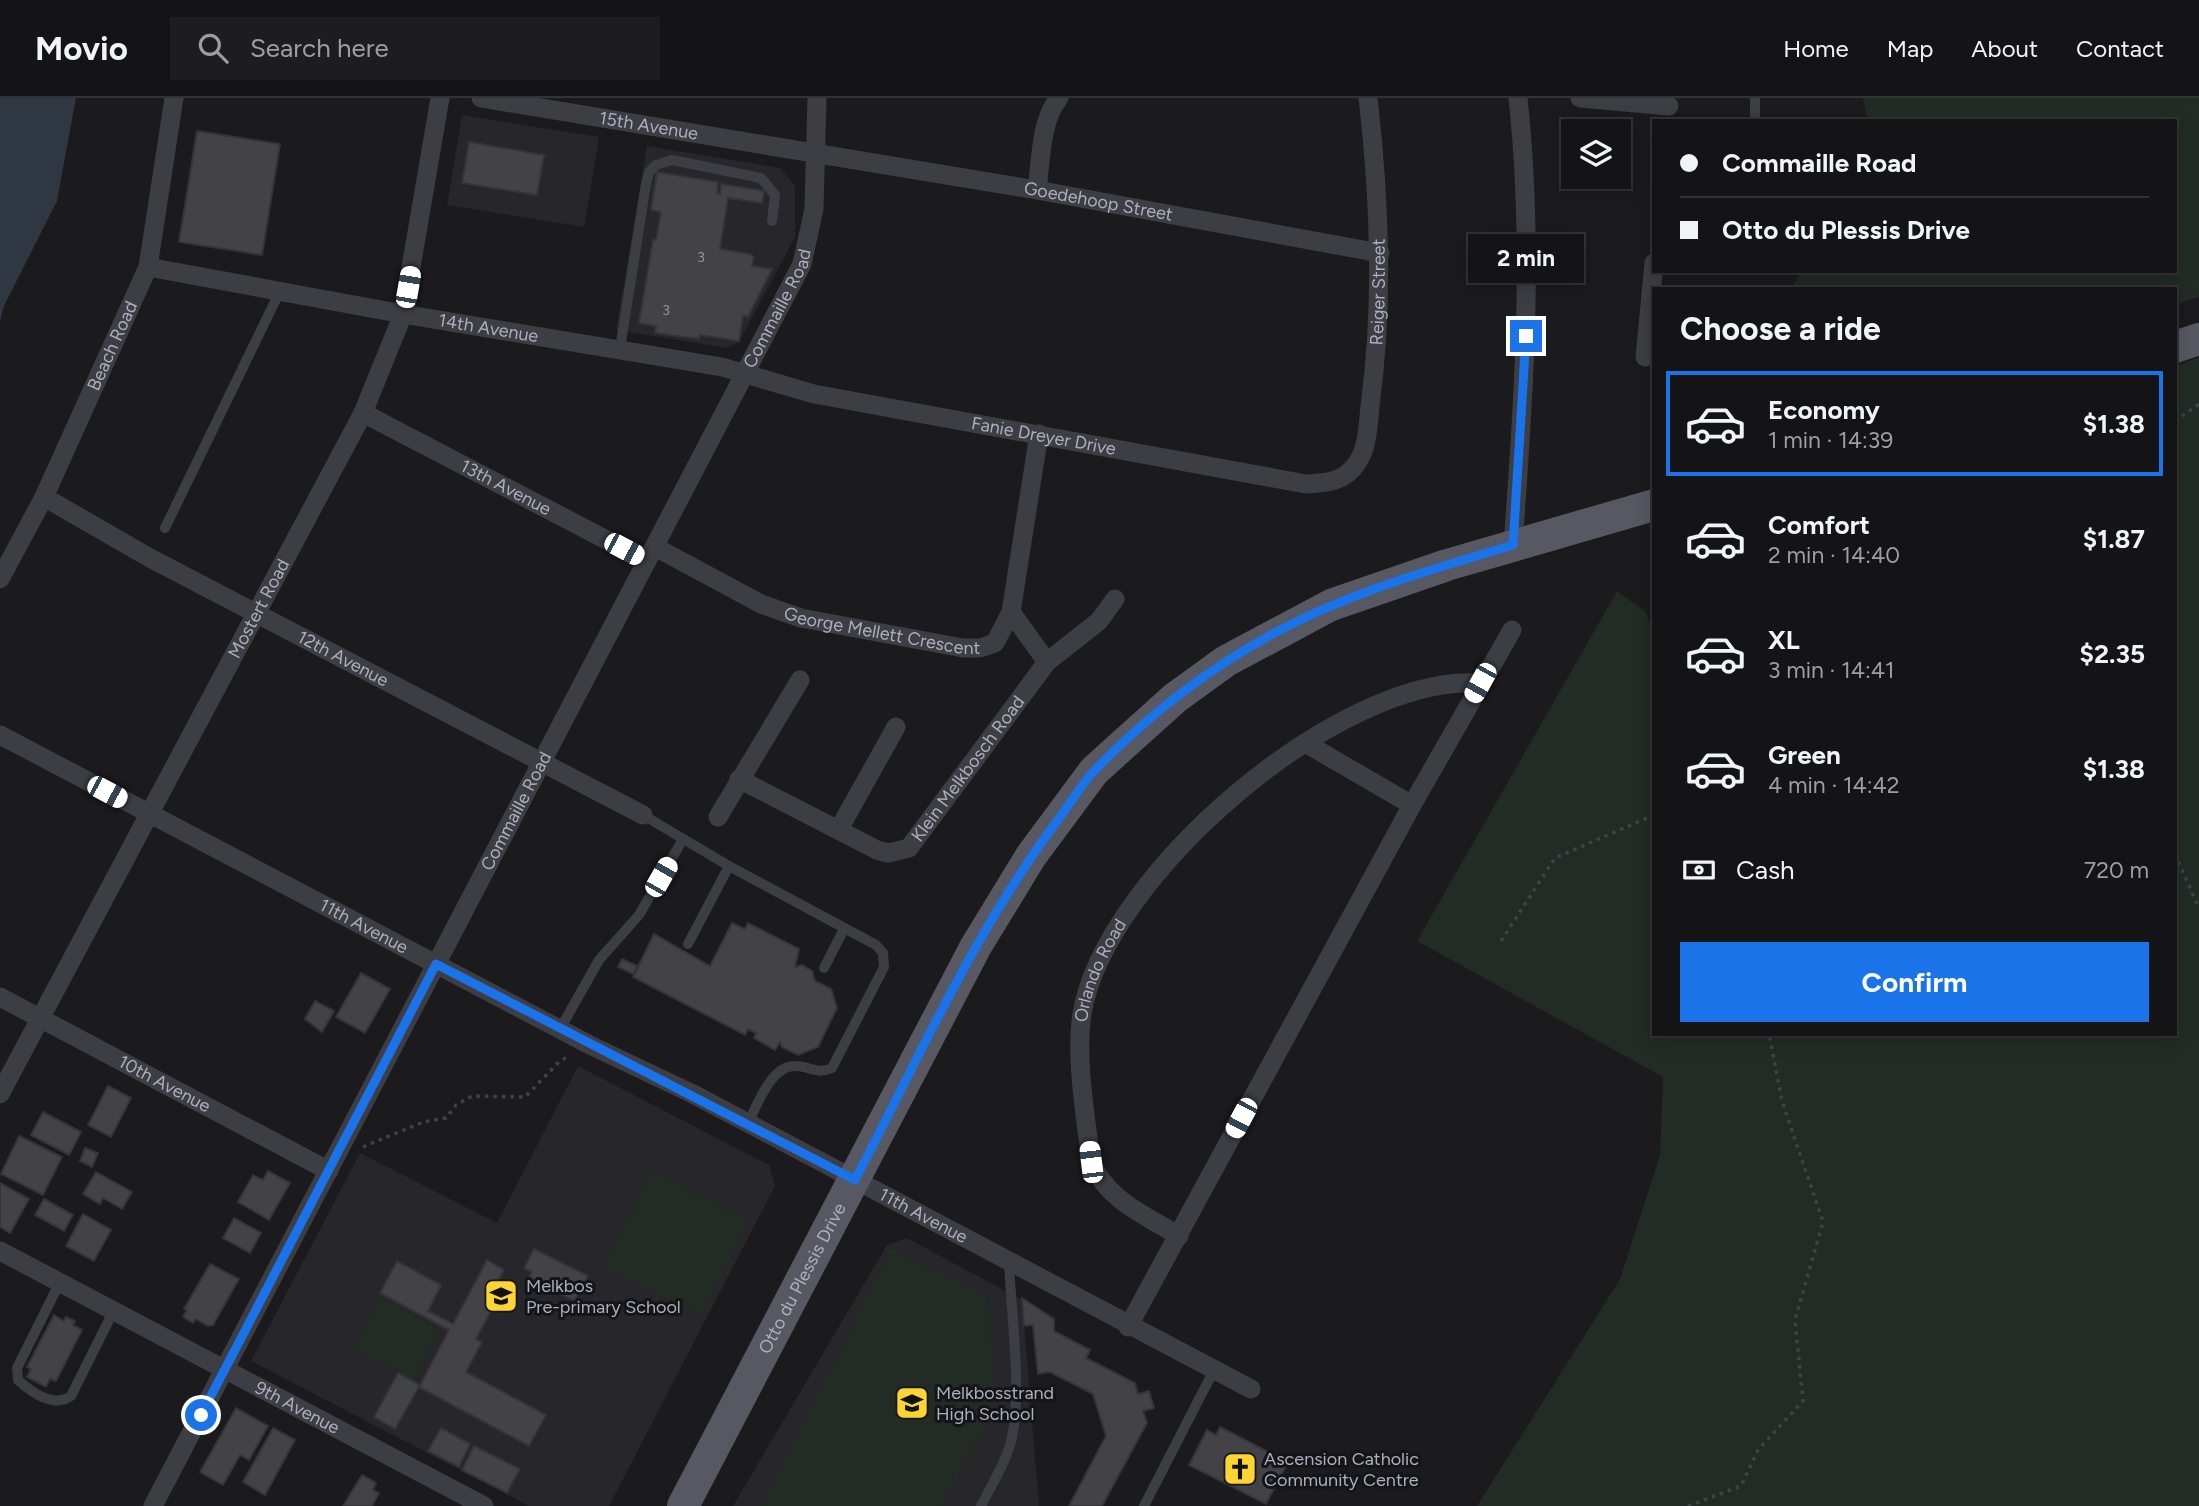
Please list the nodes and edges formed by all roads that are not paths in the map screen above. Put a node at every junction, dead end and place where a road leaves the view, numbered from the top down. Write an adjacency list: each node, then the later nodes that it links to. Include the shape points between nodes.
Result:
1 (174, 98): 16 (street, Beach Road)
2 (440, 98): 19 (street, Mostert Road)
3 (481, 98): 12 (street, 15th Avenue)
4 (817, 98): 12 (street, Commaille Road)
5 (1059, 98): 13 (street, via 1046,129)
6 (1368, 98): 15 (street, Reiger Street)
7 (1517, 98): 31 (street, via 1523,149 1526,336)
8 (1580, 98): 10 (street)
9 (1755, 98): 11 (lane)
10 (1669, 108)
11 (1755, 119)
12 (817, 155): 13 (street, Goedehoop Street); 24 (street, Commaille Road, via 814,209 802,264)
13 (1037, 190): 15 (street, Goedehoop Street)
14 (772, 221): 22 (lane, via 775,195 761,178 673,160 656,164 646,184)
15 (1380, 253): 27 (street, Reiger Street, via 1378,347 1365,442 1358,463)
16 (148, 267): 18 (street, 14th Avenue); 28 (street, Beach Road)
17 (1653, 273): 23 (street)
18 (280, 291): 19 (street, 14th Avenue); 30 (lane)
19 (403, 314): 22 (street, 14th Avenue); 25 (street, Mostert Road)
20 (2199, 339): 21 (main road)
21 (2177, 346)
22 (620, 349): 24 (street, 14th Avenue, via 722,367)
23 (1644, 357)
24 (745, 376): 26 (street, Fanie Dreyer Drive, via 814,394); 32 (street, Commaille Road)
25 (363, 413): 32 (street, 13th Avenue); 35 (street, Mostert Road)
26 (1039, 434): 27 (street, Fanie Dreyer Drive, via 1306,484); 36 (street, George Mellett Crescent)
27 (1342, 478)
28 (44, 497): 33 (street, Beach Road); 35 (street, 12th Avenue, via 150,558)
29 (1652, 507): 31 (main road, Otto du Plessis Drive)
30 (165, 528)
31 (1513, 545): 63 (main road, Otto du Plessis Drive, via 1385,584 1280,630 1175,698 1094,771 1031,856 976,946)
32 (651, 554): 36 (street, George Mellett Crescent, via 801,618 963,648 995,643); 44 (street, Commaille Road)
33 (0, 579)
34 (1115, 599): 38 (street, Klein Melkbosch Road, via 1099,621)
35 (257, 611): 44 (street, 12th Avenue); 47 (street, Mostert Road)
36 (1010, 612): 38 (street)
37 (1512, 630): 40 (street)
38 (1046, 662): 50 (street, Klein Melkbosch Road, via 909,848 888,853)
39 (800, 680): 45 (street)
40 (1480, 683): 43 (street, Orlando Road, via 1445,684 1369,708); 46 (street)
41 (896, 727): 50 (street)
42 (0, 735): 47 (street, 11th Avenue)
43 (1307, 744): 46 (street); 64 (street, Orlando Road, via 1223,805 1177,848 1102,959 1082,1013 1088,1138 1095,1171 1113,1195)
44 (542, 762): 48 (street, 12th Avenue); 55 (street, Commaille Road)
45 (739, 779): 49 (street); 50 (street, Klein Melkbosch Road)
46 (1412, 805): 64 (street)
47 (149, 815): 55 (street, 11th Avenue); 58 (street, Mostert Road)
48 (643, 815): 51 (lane)
49 (718, 817)
50 (839, 829)
51 (683, 839): 52 (lane); 59 (lane, via 639,915 599,960)
52 (729, 866): 53 (lane); 54 (lane)
53 (844, 929): 56 (lane); 61 (lane, via 876,945 885,960 839,1058 824,1071 794,1065 783,1069 774,1076)
54 (688, 944)
55 (436, 964): 59 (street, 11th Avenue); 62 (street, Commaille Road)
56 (824, 968)
57 (0, 997): 58 (street, 10th Avenue)
58 (40, 1018): 60 (street, Mostert Road); 62 (street, 10th Avenue)
59 (560, 1029): 61 (street, 11th Avenue)
60 (0, 1094)
61 (748, 1123): 63 (street, 11th Avenue)
62 (329, 1171): 70 (street, Commaille Road)
63 (855, 1180): 66 (street, 11th Avenue); 75 (main road, Otto du Plessis Drive)
64 (1179, 1236): 69 (street)
65 (0, 1251): 67 (street, 9th Avenue)
66 (1009, 1262): 69 (street, 11th Avenue); 76 (lane, via 1016,1410 1004,1461)
67 (61, 1282): 68 (street, 9th Avenue); 68 (lane, via 17,1368 18,1380 25,1387 54,1401 71,1396)
68 (114, 1312): 70 (street, 9th Avenue)
69 (1128, 1327): 71 (street, 11th Avenue)
70 (225, 1370): 73 (street, Commaille Road); 74 (street, 9th Avenue)
71 (1213, 1370): 72 (street, 11th Avenue); 77 (lane)
72 (1251, 1389)
73 (153, 1506)
74 (484, 1506)
75 (683, 1506)
76 (981, 1506)
77 (1144, 1506)

